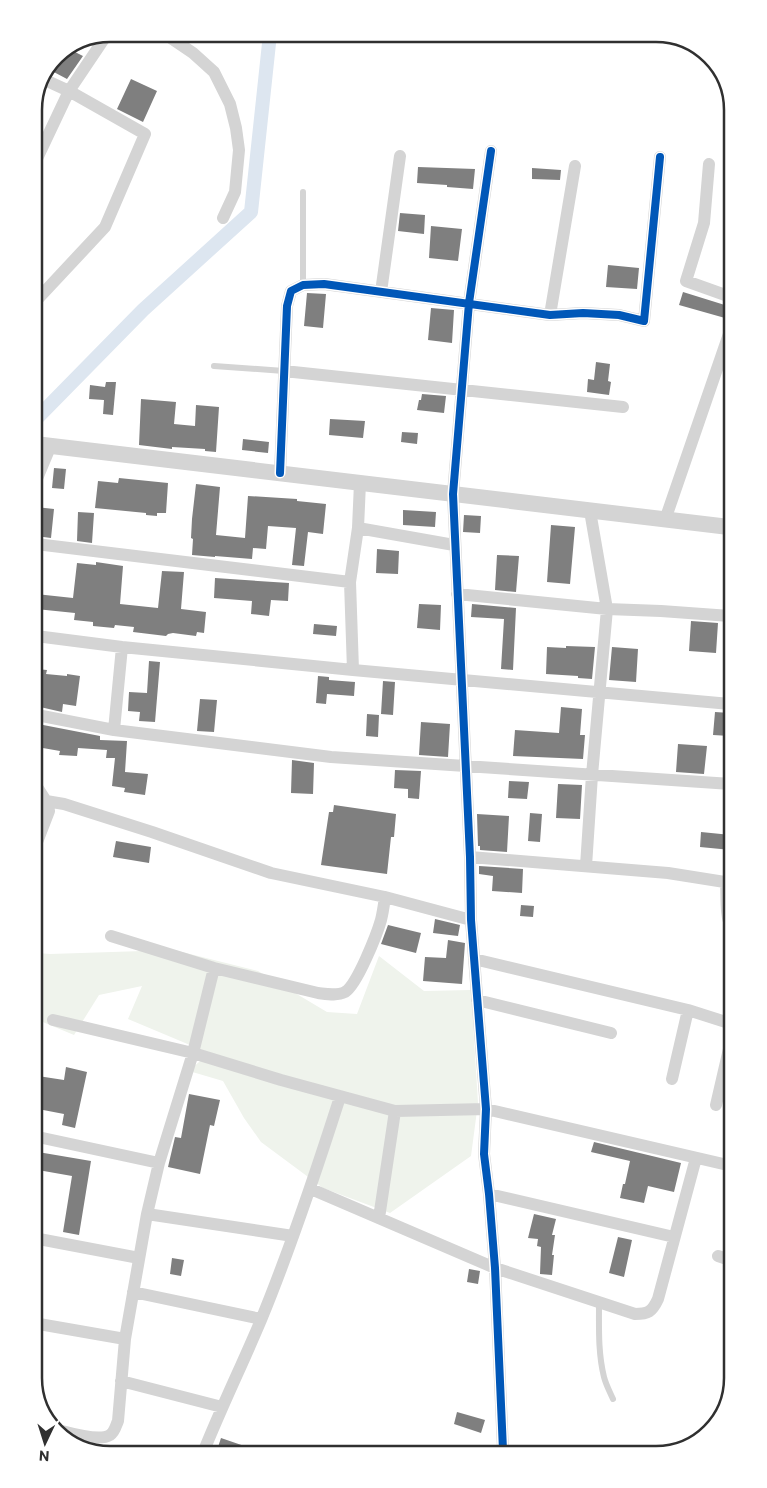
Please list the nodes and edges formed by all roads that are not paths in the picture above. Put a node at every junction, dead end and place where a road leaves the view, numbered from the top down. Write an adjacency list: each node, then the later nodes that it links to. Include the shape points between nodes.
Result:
1 (177, 42): 12 (street, via 214,72 230,104 239,150 235,192)
2 (101, 43): 4 (street)
3 (49, 82): 4 (street)
4 (69, 91): 5 (street); 14 (street, via 145,134 105,227)
5 (43, 146)
6 (491, 151): 17 (street)
7 (400, 156): 15 (street)
8 (660, 157): 18 (street, via 644,321 620,315)
9 (709, 164): 16 (street, via 704,223 686,281)
10 (575, 166): 18 (street)
11 (303, 192): 13 (lane)
12 (223, 218)
13 (302, 285): 15 (street, via 324,284); 21 (street, via 291,291 287,306)
14 (43, 289)
15 (381, 292): 17 (street)
16 (724, 295)
17 (469, 304): 18 (street); 22 (street)
18 (550, 315)
19 (724, 349): 29 (street)
20 (214, 366): 21 (lane)
21 (284, 371): 22 (street); 25 (street)
22 (462, 390): 23 (street); 27 (street)
23 (623, 408)
24 (43, 445): 25 (street)
25 (280, 473): 26 (street)
26 (360, 483): 27 (street); 31 (street)
27 (453, 494): 28 (street); 33 (street)
28 (590, 510): 29 (street); 36 (street)
29 (665, 520): 30 (street)
30 (724, 526)
31 (358, 528): 33 (street); 34 (street)
32 (43, 545): 34 (street)
33 (454, 546): 35 (street)
34 (350, 582): 40 (street)
35 (457, 594): 36 (street); 41 (street)
36 (607, 609): 37 (street); 42 (street)
37 (724, 616)
38 (43, 637): 39 (street)
39 (122, 647): 40 (street); 45 (street)
40 (353, 670): 41 (street)
41 (462, 679): 42 (street); 46 (street)
42 (600, 693): 43 (street); 47 (street)
43 (724, 703)
44 (43, 716): 45 (street)
45 (114, 730): 46 (street, via 330,757)
46 (466, 767): 47 (street); 52 (street)
47 (592, 775): 48 (street); 53 (street)
48 (724, 784)
49 (42, 795): 50 (street)
50 (46, 800): 51 (street, via 49,811); 55 (street, via 271,873)
51 (42, 828)
52 (470, 857): 53 (street); 56 (street)
53 (586, 866): 54 (street)
54 (724, 881)
55 (385, 897): 56 (street); 59 (street, via 376,934 354,984 345,992 332,995 318,993)
56 (471, 920): 58 (street)
57 (111, 936): 59 (street)
58 (474, 959): 60 (street); 61 (street)
59 (214, 968): 65 (street)
60 (477, 1000): 64 (street); 70 (street)
61 (688, 1010): 63 (street); 67 (street)
62 (53, 1020): 65 (street)
63 (724, 1021)
64 (611, 1032)
65 (193, 1053): 68 (street); 74 (street)
66 (724, 1070): 69 (street)
67 (672, 1079)
68 (340, 1097): 71 (street); 76 (street)
69 (716, 1104)
70 (486, 1109): 71 (street); 73 (street); 77 (street, via 484,1154)
71 (395, 1111): 79 (street)
72 (42, 1138): 74 (street)
73 (696, 1158): 75 (street); 81 (street)
74 (159, 1163): 78 (street)
75 (724, 1164)
76 (311, 1190): 79 (street); 80 (street)
77 (489, 1194): 81 (street); 86 (street)
78 (147, 1214): 80 (street); 84 (street)
79 (378, 1218): 86 (street)
80 (293, 1236): 89 (street)
81 (674, 1237): 88 (street, via 654,1308 644,1314 634,1314)
82 (42, 1240): 84 (street)
83 (718, 1256): 85 (street)
84 (139, 1258): 87 (street)
85 (724, 1258)
86 (495, 1268): 88 (street); 97 (street)
87 (133, 1292): 89 (street); 91 (street)
88 (599, 1303): 93 (lane, via 599,1350)
89 (261, 1319): 94 (street)
90 (42, 1324): 91 (street)
91 (125, 1338): 92 (street)
92 (120, 1381): 94 (street); 95 (street, via 118,1421 110,1435 94,1437)
93 (612, 1400)
94 (222, 1407): 96 (street)
95 (72, 1433)
96 (206, 1445)
97 (503, 1446)

